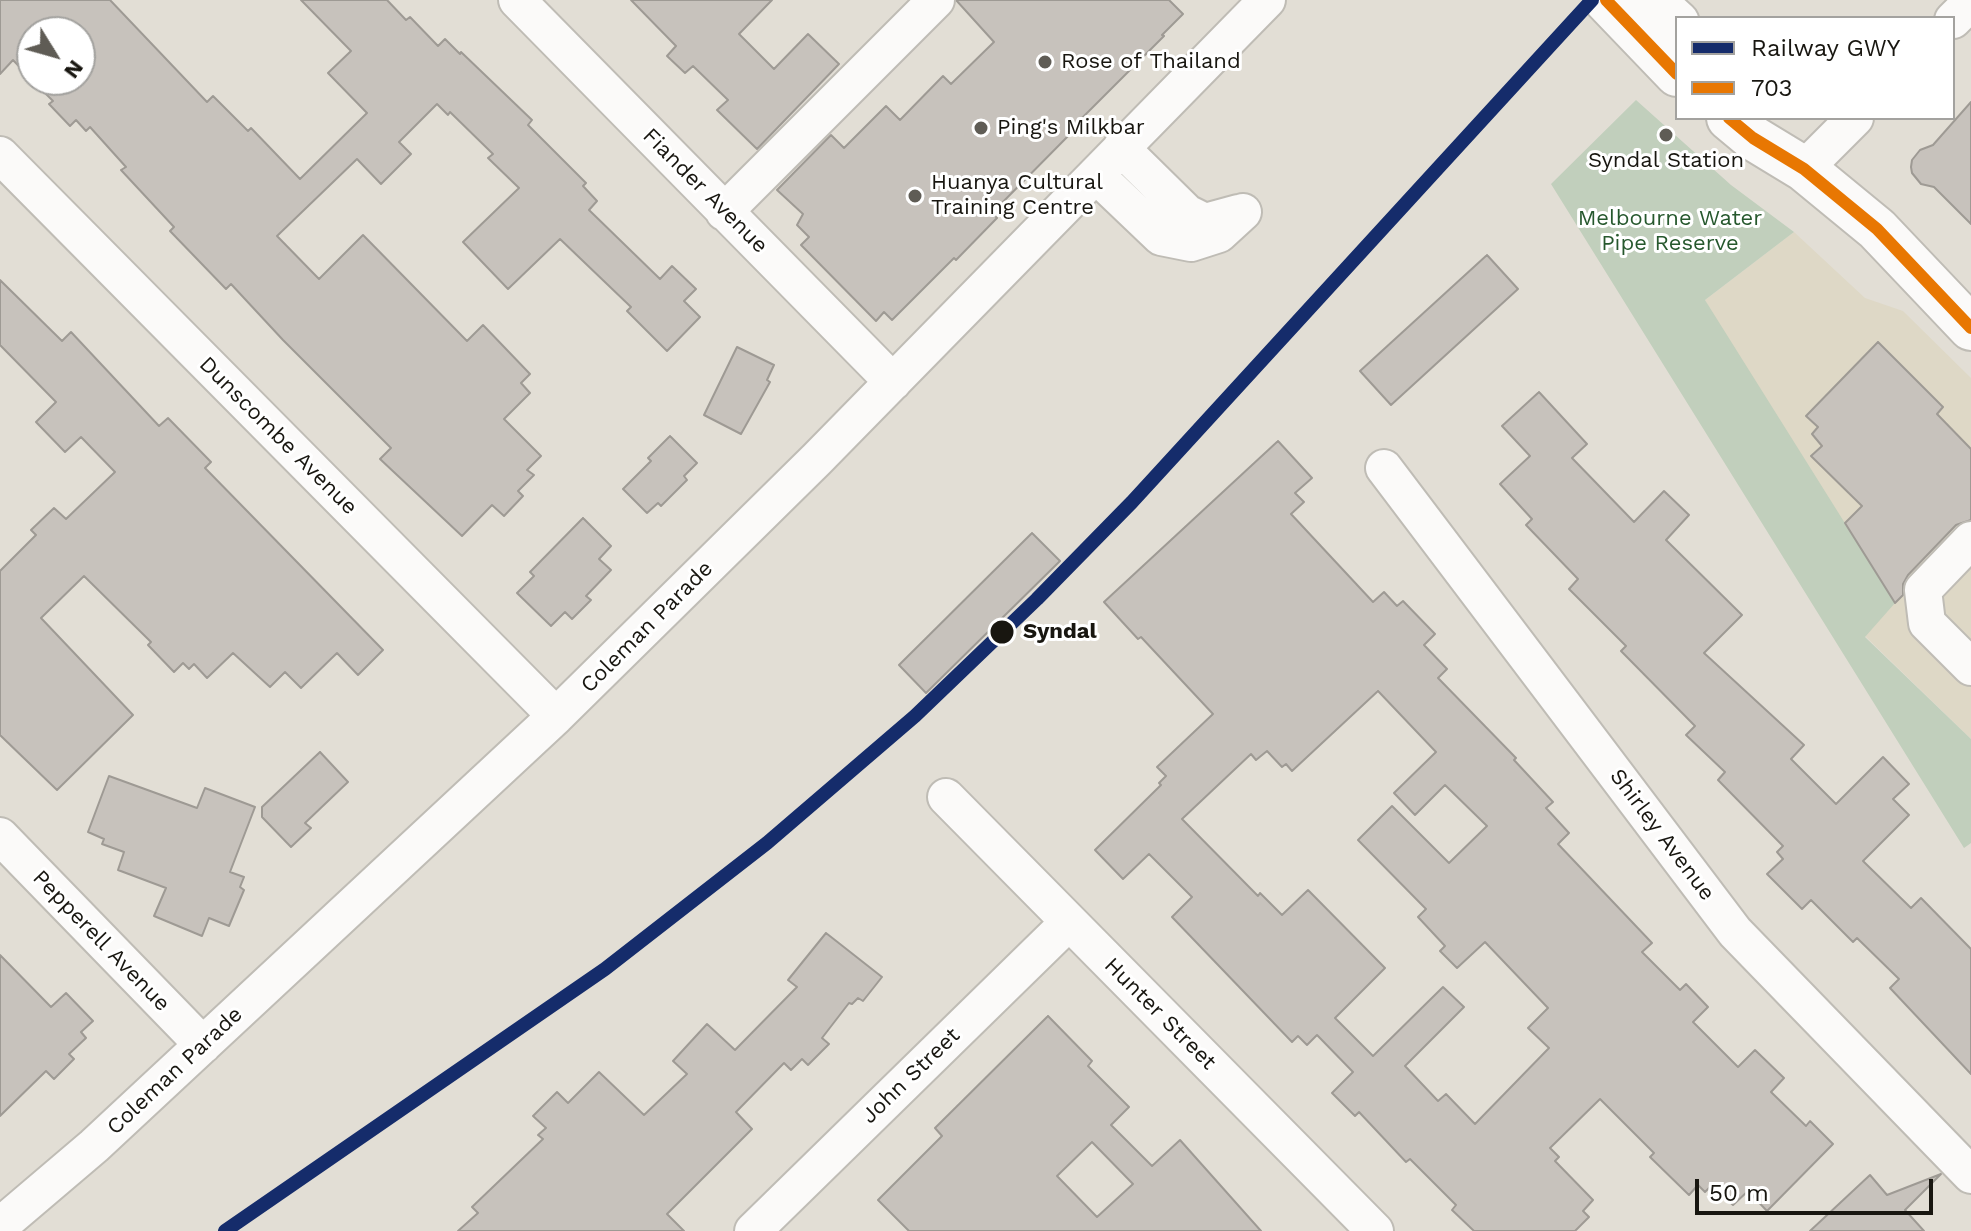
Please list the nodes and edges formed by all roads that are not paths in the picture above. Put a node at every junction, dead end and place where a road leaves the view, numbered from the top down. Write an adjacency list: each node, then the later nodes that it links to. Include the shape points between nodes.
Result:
1 (517, 0): 17 (street, Fiander Avenue)
2 (936, 0): 17 (street)
3 (1267, 0): 13 (street, Coleman Parade)
4 (1606, 0): 9 (main road)
5 (1652, 0): 8 (main road)
6 (1971, 2): 7 (street)
7 (1955, 18)
8 (1675, 21)
9 (1675, 72)
10 (1731, 120): 15 (main road)
11 (1771, 120): 15 (main road)
12 (1853, 120): 15 (street)
13 (1121, 148): 16 (street, Coleman Parade); 16 (street, via 1187,213 1205,222 1243,212 1219,234 1191,243 1161,237)
14 (0, 155): 23 (street, Dunscombe Avenue)
15 (1804, 169): 18 (main road, via 1877,229)
16 (1096, 175): 19 (street, Coleman Parade)
17 (724, 212): 19 (street, Fiander Avenue)
18 (1971, 328)
19 (893, 382): 23 (street, Coleman Parade)
20 (1384, 468): 28 (street, Shirley Avenue, via 1735,932)
21 (1971, 540): 22 (street, via 1923,590 1927,623)
22 (1971, 667)
23 (556, 716): 27 (street, Coleman Parade)
24 (946, 797): 26 (street, Hunter Street)
25 (0, 836): 27 (street, Pepperell Avenue)
26 (1069, 922): 30 (street, Hunter Street); 31 (street, John Street)
27 (203, 1045): 29 (street, Coleman Parade)
28 (1971, 1175)
29 (0, 1226)
30 (1372, 1230)
31 (753, 1231)

